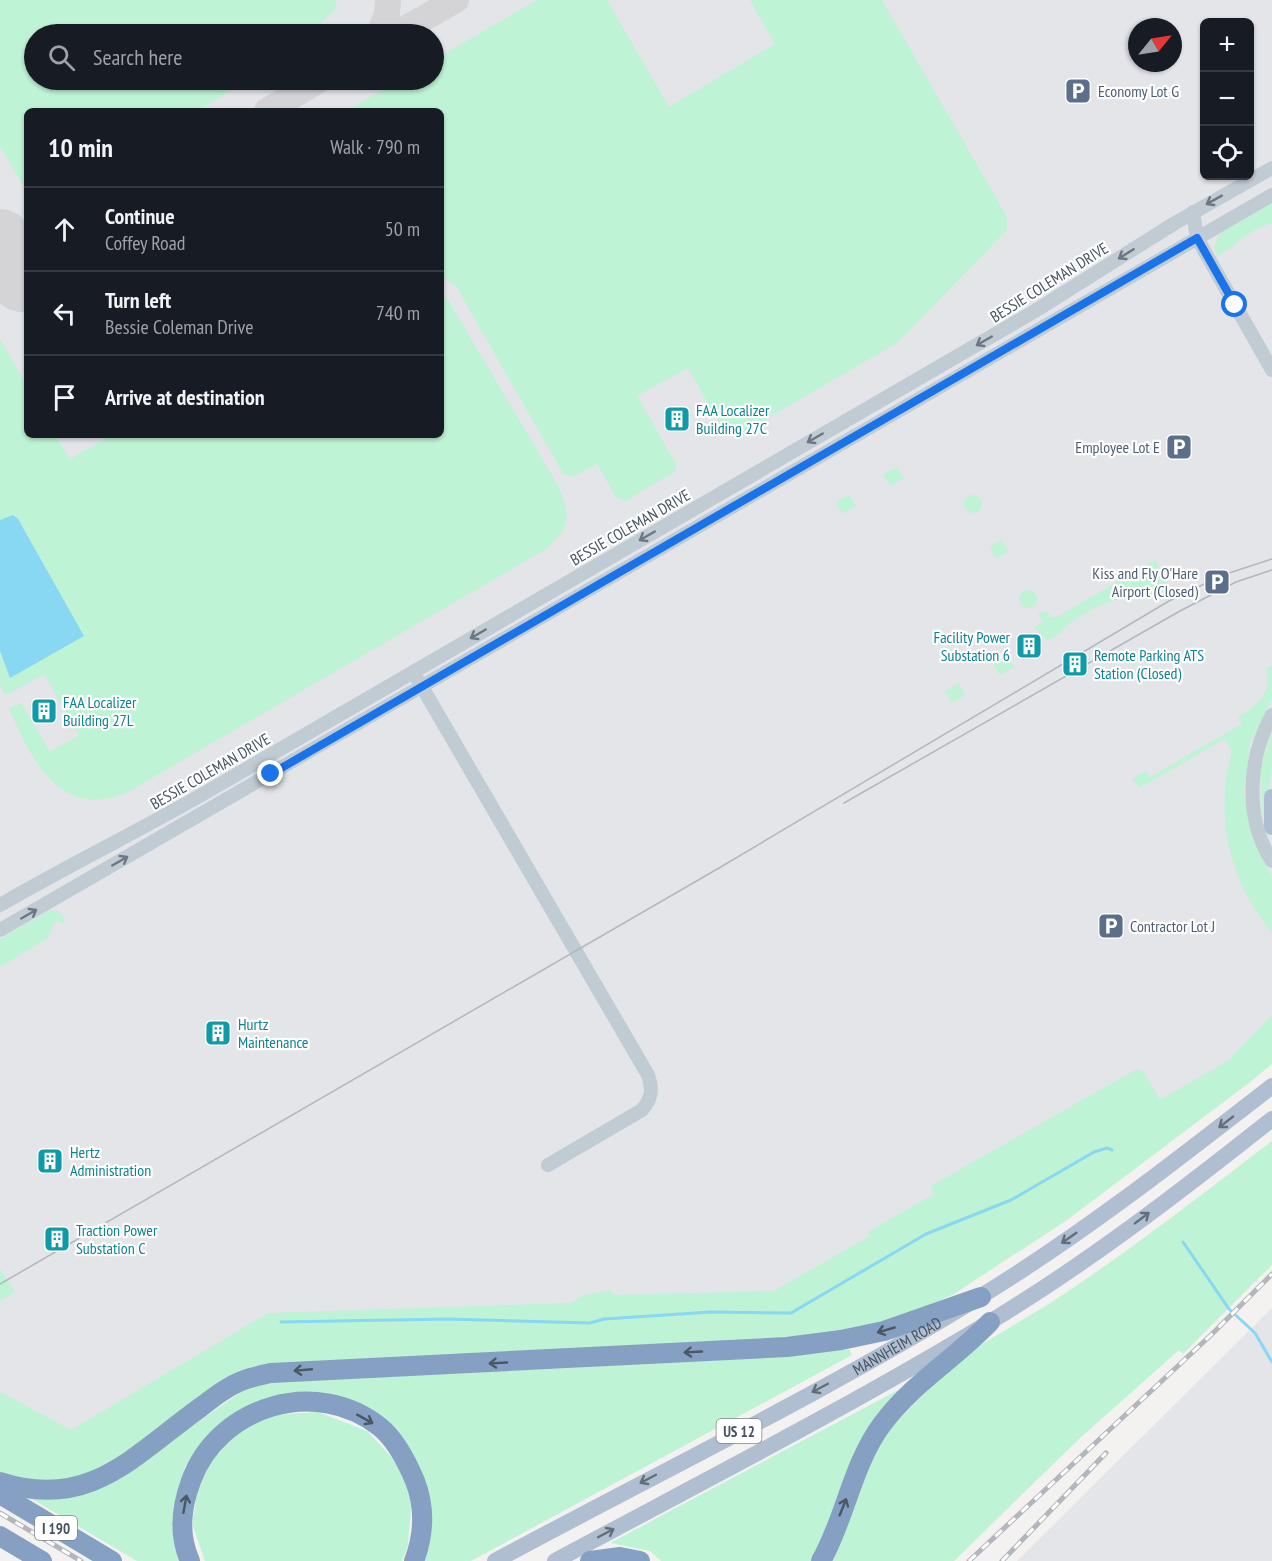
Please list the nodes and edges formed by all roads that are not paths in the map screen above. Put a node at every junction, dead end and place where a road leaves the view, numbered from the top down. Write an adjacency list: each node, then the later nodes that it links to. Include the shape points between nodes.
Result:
1 (1272, 168): 3 (street, BESSIE COLEMAN DRIVE, one-way to 3)
2 (1272, 195): 5 (street, BESSIE COLEMAN DRIVE)
3 (1193, 212): 4 (street, BESSIE COLEMAN DRIVE); 5 (street)
4 (1175, 223): 5 (street); 7 (street, BESSIE COLEMAN DRIVE, one-way to 7, via 1035,311)
5 (1197, 238): 6 (street); 8 (street, BESSIE COLEMAN DRIVE)
6 (1272, 370)
7 (413, 672): 8 (street); 13 (street, BESSIE COLEMAN DRIVE, via 151,824)
8 (422, 687): 14 (street, BESSIE COLEMAN DRIVE, one-way to 8); 19 (street, via 652,1085 651,1099 642,1110)
9 (1272, 715): 12 (street, via 1256,754 1253,778 1256,825)
10 (1272, 797): 11 (main road)
11 (1272, 827)
12 (1272, 861)
13 (0, 905)
14 (0, 930)
15 (1272, 1086): 20 (main road, MANNHEIM ROAD / US 12, one-way to 20, via 1105,1213)
16 (1272, 1119): 18 (main road, MANNHEIM ROAD / US 12)
17 (1272, 1127): 18 (main road)
18 (1252, 1135): 21 (main road, MANNHEIM ROAD / US 12, one-way to 18, via 1136,1224)
19 (548, 1164)
20 (981, 1297): 22 (highway, one-way to 22, via 884,1331 787,1347 271,1373 243,1380 222,1392 99,1479 70,1490 45,1492); 29 (main road, MANNHEIM ROAD / US 12, one-way to 29)
21 (990, 1322): 30 (main road, MANNHEIM ROAD / US 12, one-way to 21); 33 (highway, one-way to 21, via 860,1465 883,1423 920,1382 963,1350)
22 (0, 1482)
23 (0, 1494): 26 (highway, I 190)
24 (0, 1536): 25 (highway, I 190)
25 (42, 1561)
26 (112, 1561)
27 (190, 1561): 28 (highway, one-way to 28, via 181,1526 196,1466 212,1442 231,1425 259,1409 293,1401 329,1403 356,1414 380,1427 398,1448 419,1492 422,1535)
28 (414, 1561)
29 (495, 1561)
30 (555, 1561)
31 (590, 1561): 32 (highway, via 620,1557)
32 (640, 1561)
33 (821, 1561)

